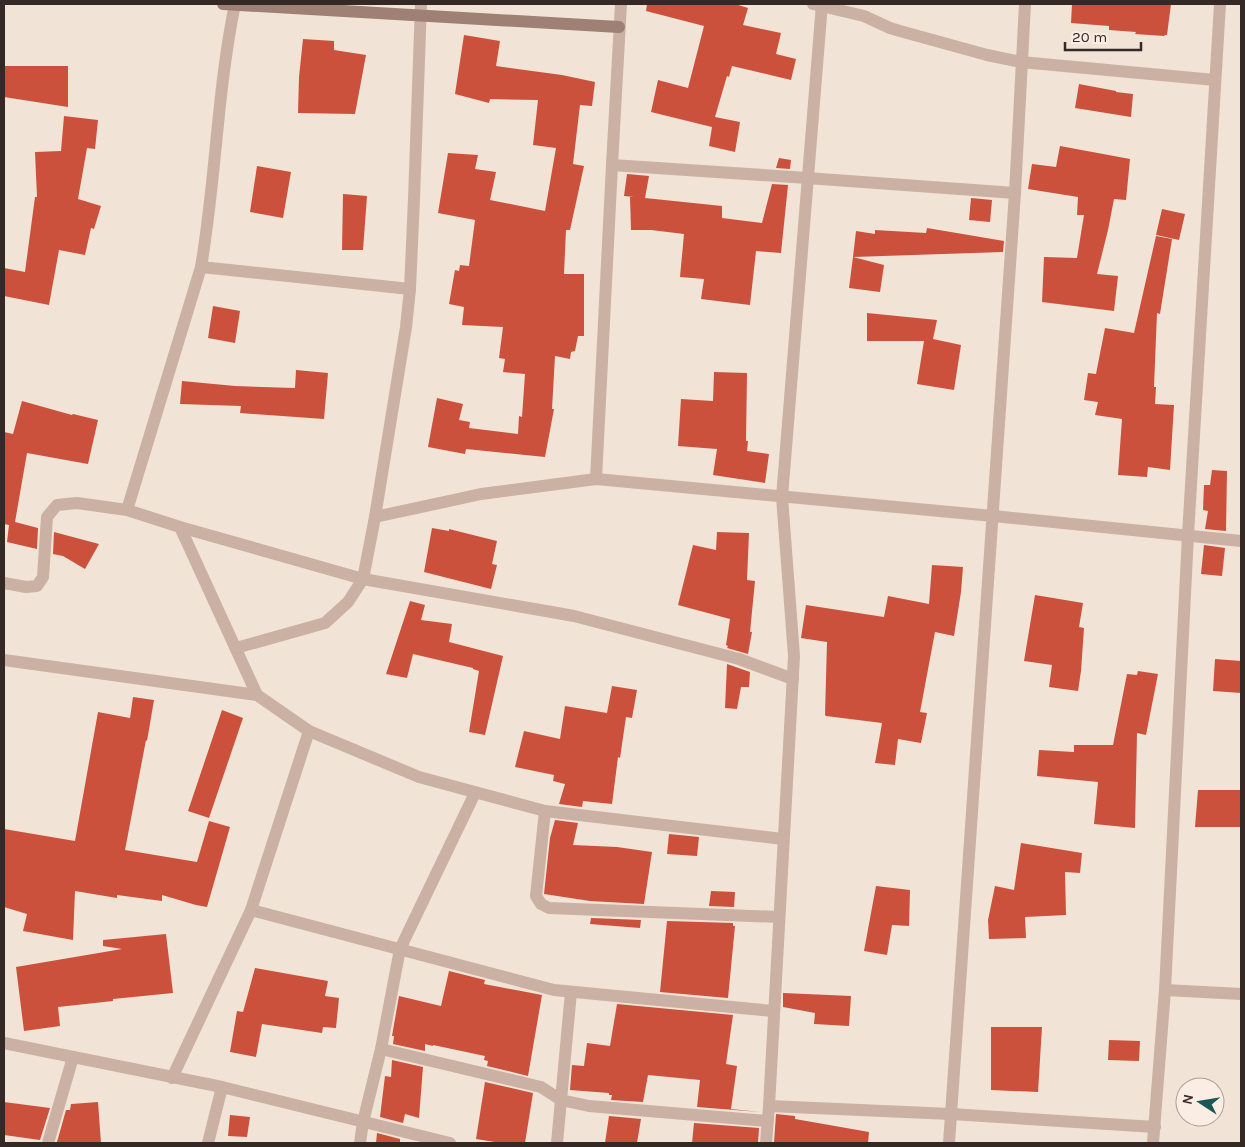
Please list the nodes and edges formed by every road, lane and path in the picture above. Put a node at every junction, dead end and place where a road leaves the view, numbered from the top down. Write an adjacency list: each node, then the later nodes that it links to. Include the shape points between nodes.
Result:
1 (231, 4): 6 (street); 13 (street)
2 (621, 4): 7 (street)
3 (819, 4): 8 (street, via 864,16 900,31); 11 (street)
4 (1025, 4): 8 (street)
5 (1220, 4): 9 (street)
6 (420, 10): 7 (street); 14 (street)
7 (619, 27): 10 (street)
8 (1022, 62): 9 (street); 12 (street)
9 (1215, 80): 21 (street)
10 (612, 165): 11 (street); 15 (street)
11 (807, 178): 12 (street); 16 (street)
12 (1015, 193): 18 (street)
13 (201, 267): 14 (street); 17 (street)
14 (410, 289): 19 (street)
15 (596, 479): 16 (street); 19 (street, via 481,494)
16 (782, 497): 18 (street); 27 (street)
17 (127, 510): 20 (street); 24 (street, via 77,503 57,505 47,516 43,577 37,586)
18 (993, 516): 21 (street); 47 (street)
19 (375, 517): 23 (street)
20 (180, 527): 23 (street); 25 (street)
21 (1188, 536): 22 (street); 36 (street)
22 (1241, 541)
23 (363, 579): 25 (street, via 348,602 325,623); 27 (street, via 574,616 739,659)
24 (4, 583)
25 (236, 648): 28 (street)
26 (4, 660): 28 (street)
27 (793, 679): 32 (street)
28 (257, 695): 29 (street)
29 (309, 731): 30 (street, via 419,777); 33 (street)
30 (476, 793): 31 (street); 35 (street)
31 (545, 811): 32 (street); 34 (street, via 536,896 549,908)
32 (784, 839): 34 (street)
33 (251, 910): 35 (street); 43 (street)
34 (779, 917): 39 (street)
35 (400, 949): 37 (street); 41 (street)
36 (1165, 990): 38 (street); 50 (street)
37 (571, 992): 39 (street); 45 (street)
38 (1241, 994)
39 (773, 1011): 46 (street)
40 (4, 1043): 42 (street)
41 (381, 1049): 45 (street, via 541,1087); 49 (street)
42 (73, 1058): 43 (street); 51 (street)
43 (172, 1078): 44 (street)
44 (222, 1087): 49 (street); 52 (street)
45 (561, 1100): 48 (street, via 589,1106); 55 (street)
46 (769, 1106): 47 (street); 48 (street)
47 (951, 1114): 50 (street); 57 (street)
48 (767, 1121): 56 (street)
49 (363, 1122): 53 (street); 54 (street)
50 (1155, 1127): 58 (street)
51 (48, 1143)
52 (208, 1143)
53 (360, 1143)
54 (450, 1143)
55 (557, 1143)
56 (766, 1143)
57 (949, 1143)
58 (1153, 1143)

